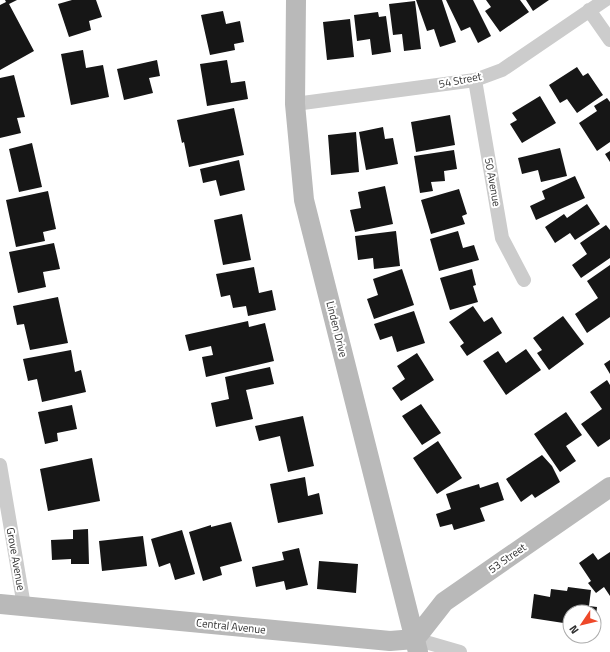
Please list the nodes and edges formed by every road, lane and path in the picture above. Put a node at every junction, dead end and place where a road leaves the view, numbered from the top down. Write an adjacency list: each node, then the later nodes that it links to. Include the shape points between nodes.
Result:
1 (296, 0): 6 (street, Linden Drive)
2 (605, 0): 3 (street, 54 Street)
3 (590, 10): 4 (street); 5 (street, 54 Street, via 502,70)
4 (610, 40)
5 (475, 80): 6 (street, 54 Street); 7 (street, 50 Avenue, via 502,238)
6 (295, 104): 12 (street, Linden Drive, via 304,200)
7 (524, 280)
8 (0, 465): 11 (street, Grove Avenue)
9 (610, 487): 12 (street, 53 Street, via 444,602)
10 (0, 604): 11 (street, Central Avenue)
11 (24, 606): 12 (street, Central Avenue)
12 (417, 645): 13 (street, Central Avenue)
13 (460, 652)

